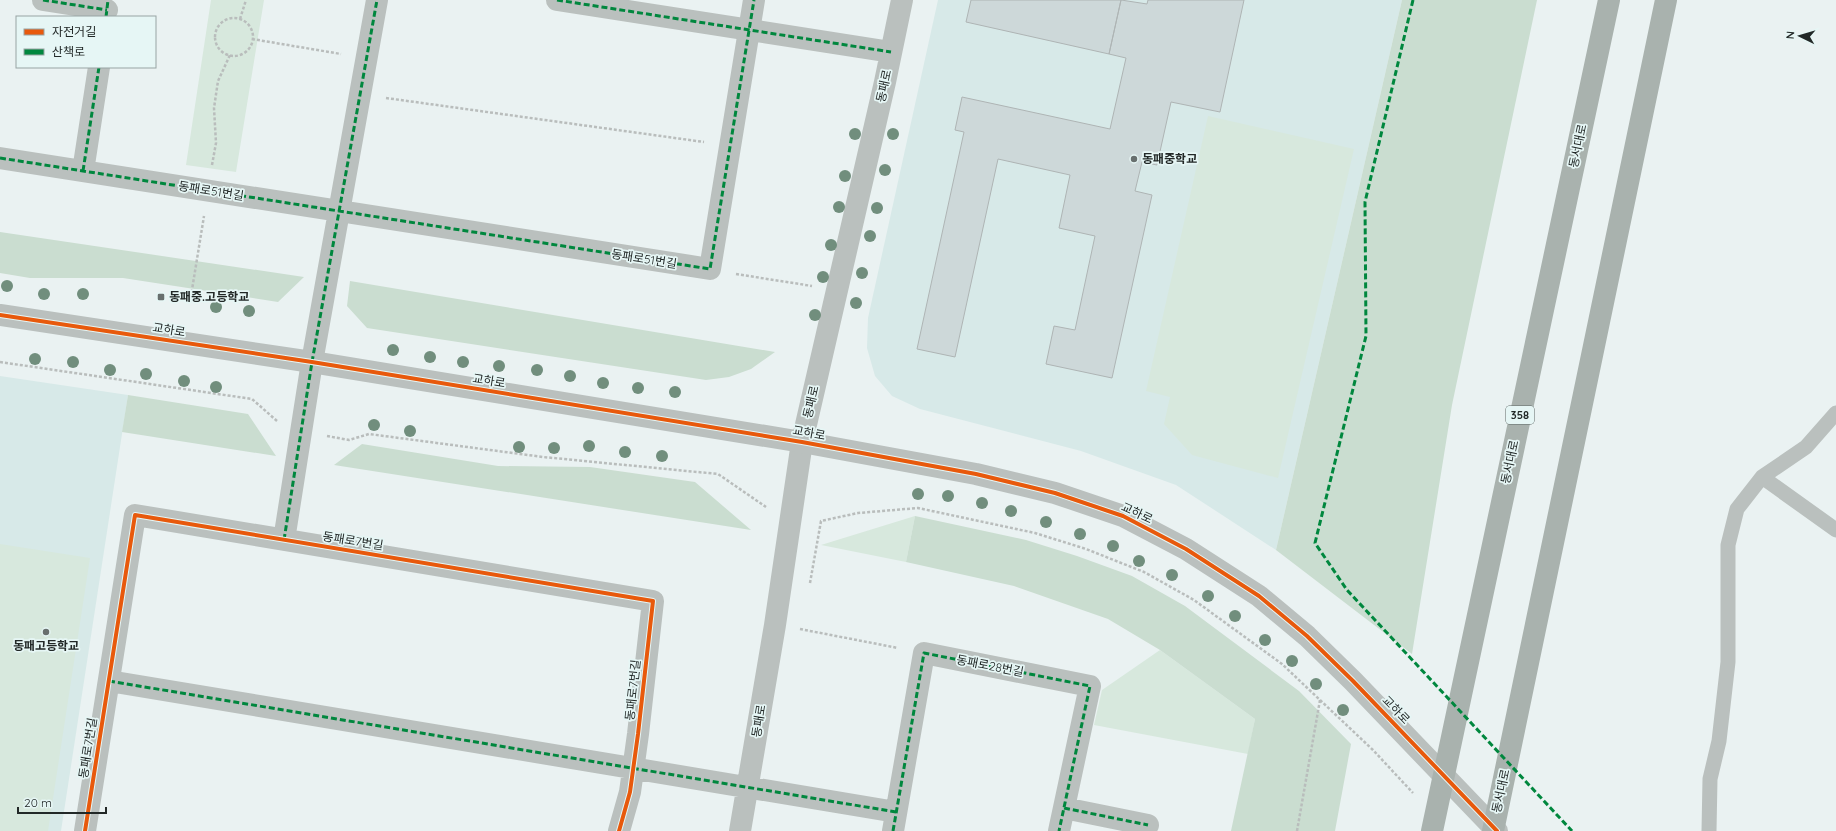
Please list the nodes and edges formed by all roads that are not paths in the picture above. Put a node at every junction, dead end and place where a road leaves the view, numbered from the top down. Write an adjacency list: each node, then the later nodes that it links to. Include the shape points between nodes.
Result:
1 (43, 0): 9 (street)
2 (377, 0): 15 (street)
3 (558, 0): 10 (street)
4 (754, 0): 10 (street)
5 (902, 0): 11 (street, 동패로)
6 (1596, 0): 19 (highway)
7 (1609, 0): 19 (highway, 동서대로 / 358)
8 (1666, 0): 35 (highway, 동서대로)
9 (107, 9)
10 (749, 30): 11 (street); 15 (street, 동패로51번길, via 710,269)
11 (891, 52): 20 (street, 동패로)
12 (98, 68): 14 (street)
13 (0, 158): 14 (street, 동패로51번길)
14 (83, 171): 15 (street, 동패로51번길)
15 (339, 211): 17 (street)
16 (0, 315): 17 (street, 교하로)
17 (312, 362): 20 (street, 교하로); 23 (street)
18 (1836, 413): 21 (lane, via 1806,447)
19 (1516, 432): 29 (highway, 동서대로 / 358)
20 (802, 442): 26 (street, 동패로); 36 (street, 교하로, via 976,474 1055,493 1123,516 1186,549 1259,596 1307,636)
21 (1762, 477): 22 (lane); 37 (lane, via 1737,509 1728,545 1728,662 1719,741 1710,779)
22 (1836, 530)
23 (284, 540): 24 (street, 동패로7번길, via 135,516); 25 (street, 동패로7번길, via 653,601)
24 (109, 681): 25 (street); 31 (street, 동패로7번길)
25 (633, 768): 26 (street); 32 (street, 동패로7번길, via 630,792)
26 (748, 787): 28 (street); 33 (street, 동패로)
27 (1064, 808): 28 (street, 동패로28번길, via 1090,686 924,653); 30 (street); 34 (street, 동패로28번길)
28 (894, 822)
29 (1433, 824)
30 (1148, 825)
31 (85, 831)
32 (618, 831)
33 (740, 831)
34 (1059, 831)
35 (1493, 831)
36 (1497, 831)
37 (1709, 831)

